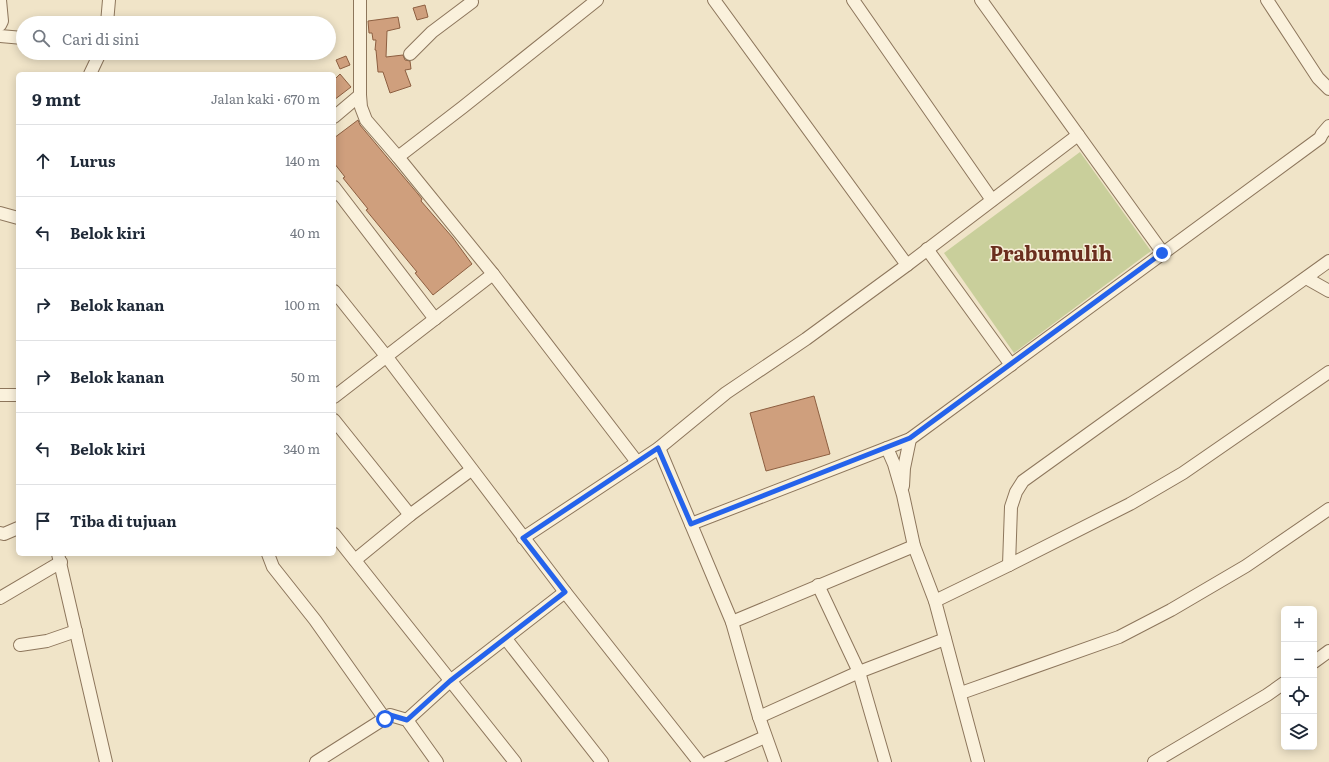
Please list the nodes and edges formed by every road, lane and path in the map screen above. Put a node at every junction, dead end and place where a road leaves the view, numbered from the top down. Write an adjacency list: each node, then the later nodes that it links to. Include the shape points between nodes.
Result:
1 (0, 0): 11 (street)
2 (109, 0): 10 (street)
3 (360, 0): 18 (street)
4 (597, 0): 23 (street)
5 (714, 0): 31 (street)
6 (981, 0): 21 (street)
7 (1267, 0): 17 (street, via 1318,78)
8 (472, 1): 14 (street, via 432,32)
9 (858, 2): 25 (street)
10 (108, 16)
11 (0, 25)
12 (0, 36): 13 (street)
13 (16, 37)
14 (410, 54)
15 (97, 60): 16 (street)
16 (91, 72)
17 (1329, 89)
18 (360, 95): 19 (street); 23 (street, via 366,120)
19 (336, 115)
20 (1329, 126): 22 (street, via 1322,134)
21 (1078, 135): 25 (street); 29 (street)
22 (1325, 137): 29 (street)
23 (398, 157): 32 (street)
24 (336, 189): 36 (street)
25 (992, 200): 28 (street)
26 (0, 213): 27 (street)
27 (16, 217)
28 (927, 249): 31 (street); 38 (street)
29 (1162, 253): 38 (street)
30 (1329, 261): 33 (street)
31 (907, 265): 45 (street, via 806,339 726,393)
32 (493, 274): 36 (street); 47 (street)
33 (1306, 278): 34 (street); 61 (street, via 1023,481 1011,507)
34 (1329, 291)
35 (336, 294): 37 (street)
36 (435, 319): 37 (street)
37 (386, 356): 42 (street); 48 (street)
38 (1011, 365): 44 (street)
39 (1329, 372): 61 (street, via 1184,473 1130,504)
40 (0, 395): 41 (street)
41 (16, 395)
42 (336, 395)
43 (336, 422): 51 (street)
44 (910, 438): 46 (street); 49 (street, via 904,468)
45 (658, 448): 47 (street); 52 (street)
46 (887, 448): 49 (street); 52 (street)
47 (637, 462): 56 (street)
48 (471, 470): 51 (street); 56 (street)
49 (903, 495): 57 (street)
50 (1328, 512): 76 (street, via 1246,566 1119,637)
51 (410, 515): 60 (street)
52 (691, 524): 66 (street)
53 (16, 529): 54 (street)
54 (0, 533)
55 (336, 536): 60 (street)
56 (523, 538): 63 (street)
57 (914, 546): 62 (street); 65 (street)
58 (269, 556): 78 (street, via 273,567 315,620)
59 (60, 558): 64 (street); 67 (street)
60 (355, 560): 74 (street)
61 (1009, 565): 65 (street)
62 (818, 585): 66 (street); 73 (street)
63 (565, 592): 68 (street); 86 (street)
64 (0, 598)
65 (935, 600): 69 (street)
66 (732, 622): 77 (street)
67 (76, 630): 70 (street, via 47,641); 81 (street)
68 (506, 639): 74 (street); 85 (street)
69 (945, 639): 73 (street); 76 (street)
70 (20, 645)
71 (1329, 651): 72 (street)
72 (1317, 660)
73 (859, 672): 77 (street); 89 (street)
74 (450, 681): 79 (street); 84 (street)
75 (1281, 685): 91 (street)
76 (961, 693): 90 (street)
77 (759, 717): 80 (street)
78 (385, 719): 79 (street, via 390,715); 82 (street)
79 (407, 720): 83 (street)
80 (765, 737): 87 (street); 88 (street)
81 (106, 762)
82 (316, 762)
83 (437, 762)
84 (515, 762)
85 (602, 762)
86 (699, 762)
87 (709, 762)
88 (775, 762)
89 (885, 762)
90 (978, 762)
91 (1154, 762)

